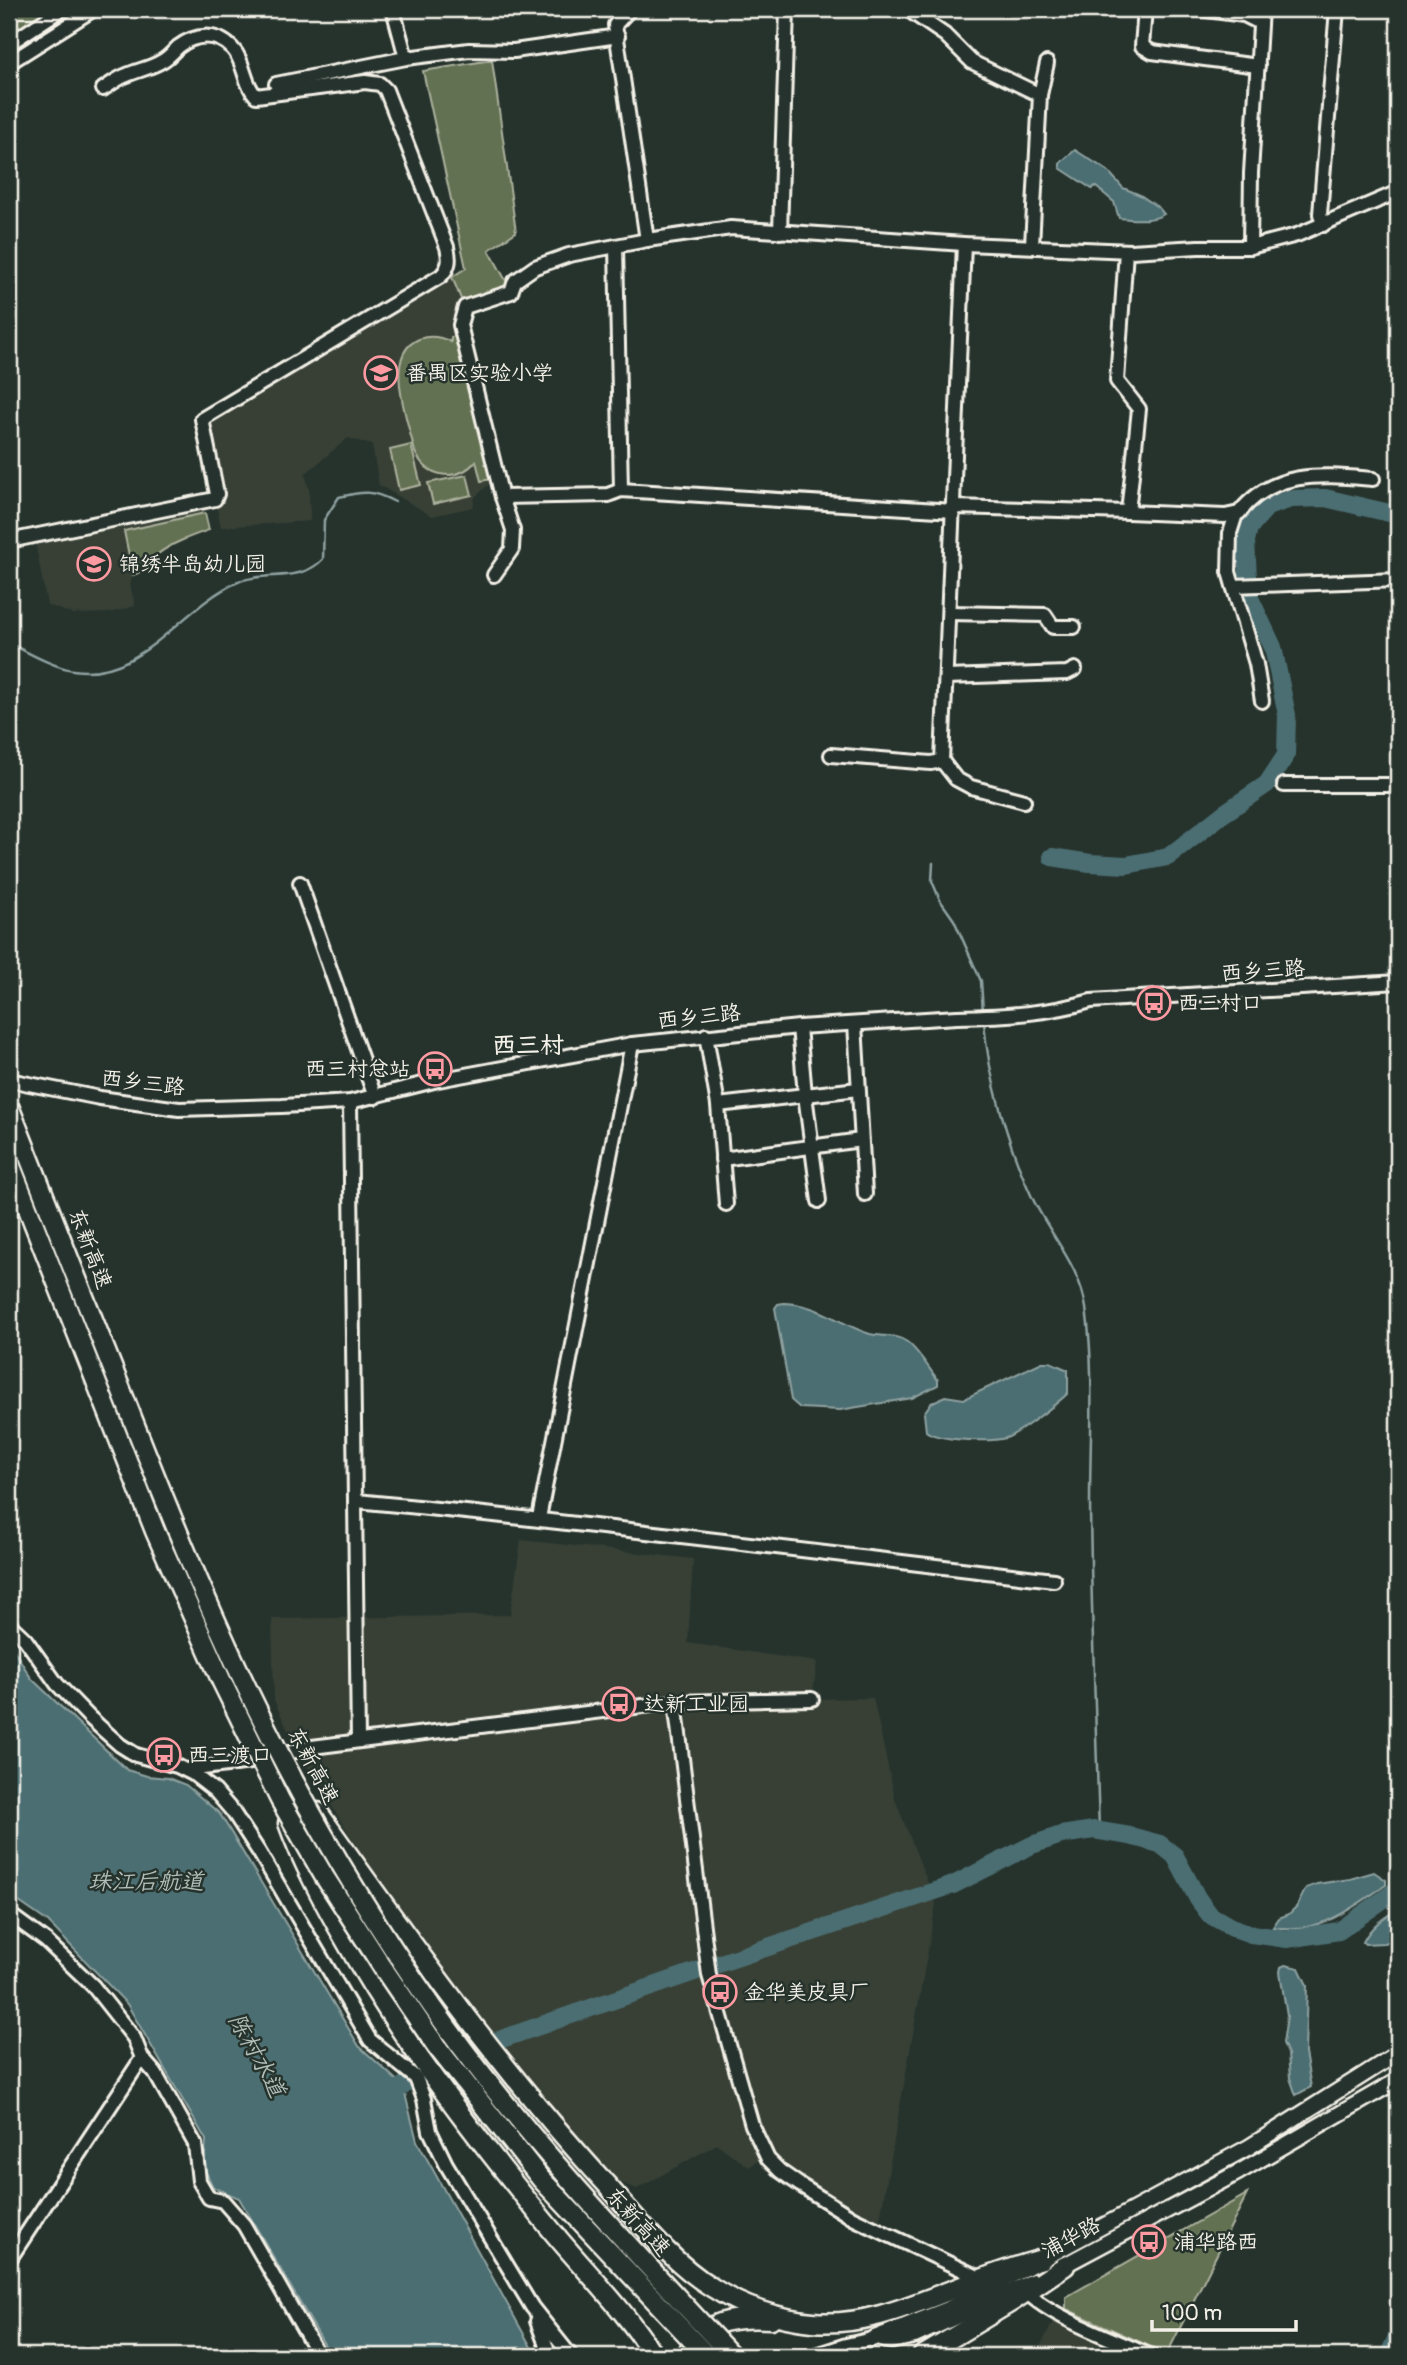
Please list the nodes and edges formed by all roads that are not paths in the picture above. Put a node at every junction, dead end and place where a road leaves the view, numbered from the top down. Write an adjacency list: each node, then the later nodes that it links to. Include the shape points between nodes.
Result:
1 (62, 9): 13 (street)
2 (94, 9): 16 (street)
3 (393, 9): 14 (street)
4 (630, 9): 12 (street, via 615,25)
5 (787, 9): 23 (street)
6 (906, 9): 20 (street, via 945,35 972,61)
7 (1145, 9): 17 (street, via 1142,46 1152,52)
8 (1199, 9): 11 (street, via 1244,15)
9 (1261, 9): 11 (street)
10 (1337, 9): 22 (street, via 1320,214)
11 (1260, 23): 17 (street)
12 (618, 36): 14 (street, via 514,51 469,50); 24 (street)
13 (9, 44)
14 (406, 58): 18 (street)
15 (1046, 63): 20 (street)
16 (9, 64)
17 (1258, 66): 28 (street)
18 (276, 84)
19 (103, 89): 36 (street, via 164,60 188,40 201,36 223,41 233,49 256,96 380,84 447,247 449,266 441,276 202,419 215,499)
20 (1040, 94): 26 (street)
21 (1398, 192): 22 (street)
22 (1323, 225): 28 (street)
23 (780, 232): 24 (street, via 731,228); 25 (street)
24 (647, 240): 27 (street)
25 (964, 244): 26 (street); 33 (street)
26 (1032, 245): 29 (street)
27 (616, 246): 31 (street); 32 (street, via 535,267 515,281 511,292 465,307 460,325)
28 (1251, 247): 29 (street)
29 (1126, 251): 34 (street, via 1117,381 1139,409)
30 (1373, 479): 35 (street, via 1307,476 1270,486)
31 (621, 490): 32 (street, via 608,495); 33 (street)
32 (502, 497): 37 (street, via 513,530 512,549)
33 (954, 509): 34 (street); 40 (street)
34 (1128, 512): 35 (street)
35 (1236, 514): 39 (street, via 1230,533)
36 (9, 541)
37 (494, 575)
38 (1398, 580): 39 (street)
39 (1233, 586): 44 (street)
40 (949, 613): 41 (street, via 1045,615 1052,627); 43 (street)
41 (1074, 627)
42 (1075, 669): 43 (street)
43 (946, 677): 46 (street)
44 (1262, 701)
45 (831, 755): 46 (street)
46 (942, 761): 49 (street, via 956,779 971,787)
47 (1284, 785): 48 (street)
48 (1398, 785)
49 (1024, 801)
50 (300, 883): 59 (street)
51 (1398, 982): 52 (street, 西乡三路, via 1091,1001 1060,1010)
52 (855, 1024): 53 (street, 西乡三路); 57 (street)
53 (799, 1027): 54 (street, 西乡三路); 58 (street)
54 (706, 1035): 55 (street, 西乡三路); 61 (street)
55 (632, 1044): 59 (street, 西乡三路, via 438,1080); 71 (street)
56 (9, 1080): 60 (street, 西乡三路, via 179,1109)
57 (858, 1089): 58 (street); 63 (street)
58 (805, 1095): 61 (street); 64 (street)
59 (375, 1097): 60 (street, 西乡三路)
60 (350, 1102): 70 (street)
61 (718, 1105): 65 (street)
62 (9, 1106): 77 (highway, 东新高速, bridge, via 196,1576)
63 (862, 1140): 64 (street); 67 (street)
64 (812, 1147): 65 (street); 68 (street)
65 (722, 1158): 69 (street)
66 (9, 1161): 79 (highway, 东新高速, bridge, via 155,1531)
67 (865, 1194)
68 (819, 1201)
69 (726, 1204)
70 (357, 1501): 71 (street); 76 (street)
71 (539, 1518): 72 (street)
72 (1054, 1580)
73 (9, 1624): 78 (street, via 57,1684 120,1745 136,1755)
74 (812, 1699): 75 (street)
75 (675, 1702): 76 (street); 87 (street, via 709,1975 752,2126 768,2158 780,2171 853,2218)
76 (358, 1741): 78 (street)
77 (287, 1768): 90 (highway, bridge, via 410,1943 548,2118 640,2222 714,2289 776,2315); 99 (highway, 东新高速, bridge, via 380,1928 461,2045 555,2163)
78 (186, 1770): 89 (street, via 215,1791 233,1812 370,2040 416,2078 430,2132 446,2164)
79 (280, 1800): 96 (highway, bridge, via 300,1858 359,1964 435,2081); 98 (highway, 东新高速, bridge, via 371,1950 437,2047 541,2179)
80 (9, 1914): 82 (street, via 46,1941 93,1986 134,2038)
81 (1398, 2053): 84 (main road, 浦华路, via 1249,2147)
82 (142, 2057): 85 (street); 93 (street, via 195,2144 199,2181 209,2198 223,2201 244,2225)
83 (1398, 2080): 86 (main road, 浦华路)
84 (1042, 2259): 87 (highway)
85 (9, 2260)
86 (1065, 2266): 88 (highway)
87 (988, 2281): 90 (highway, via 878,2316); 91 (main road, via 948,2309)
88 (1024, 2289): 91 (main road, via 915,2336); 92 (highway); 101 (street, via 1058,2313)
89 (532, 2308): 94 (street); 95 (street)
90 (813, 2322): 97 (highway, via 727,2321 698,2336)
91 (872, 2339): 100 (street)
92 (925, 2355)
93 (319, 2356)
94 (550, 2356)
95 (570, 2356)
96 (654, 2356)
97 (686, 2356)
98 (707, 2356)
99 (732, 2356)
100 (812, 2356)
101 (1151, 2356)

